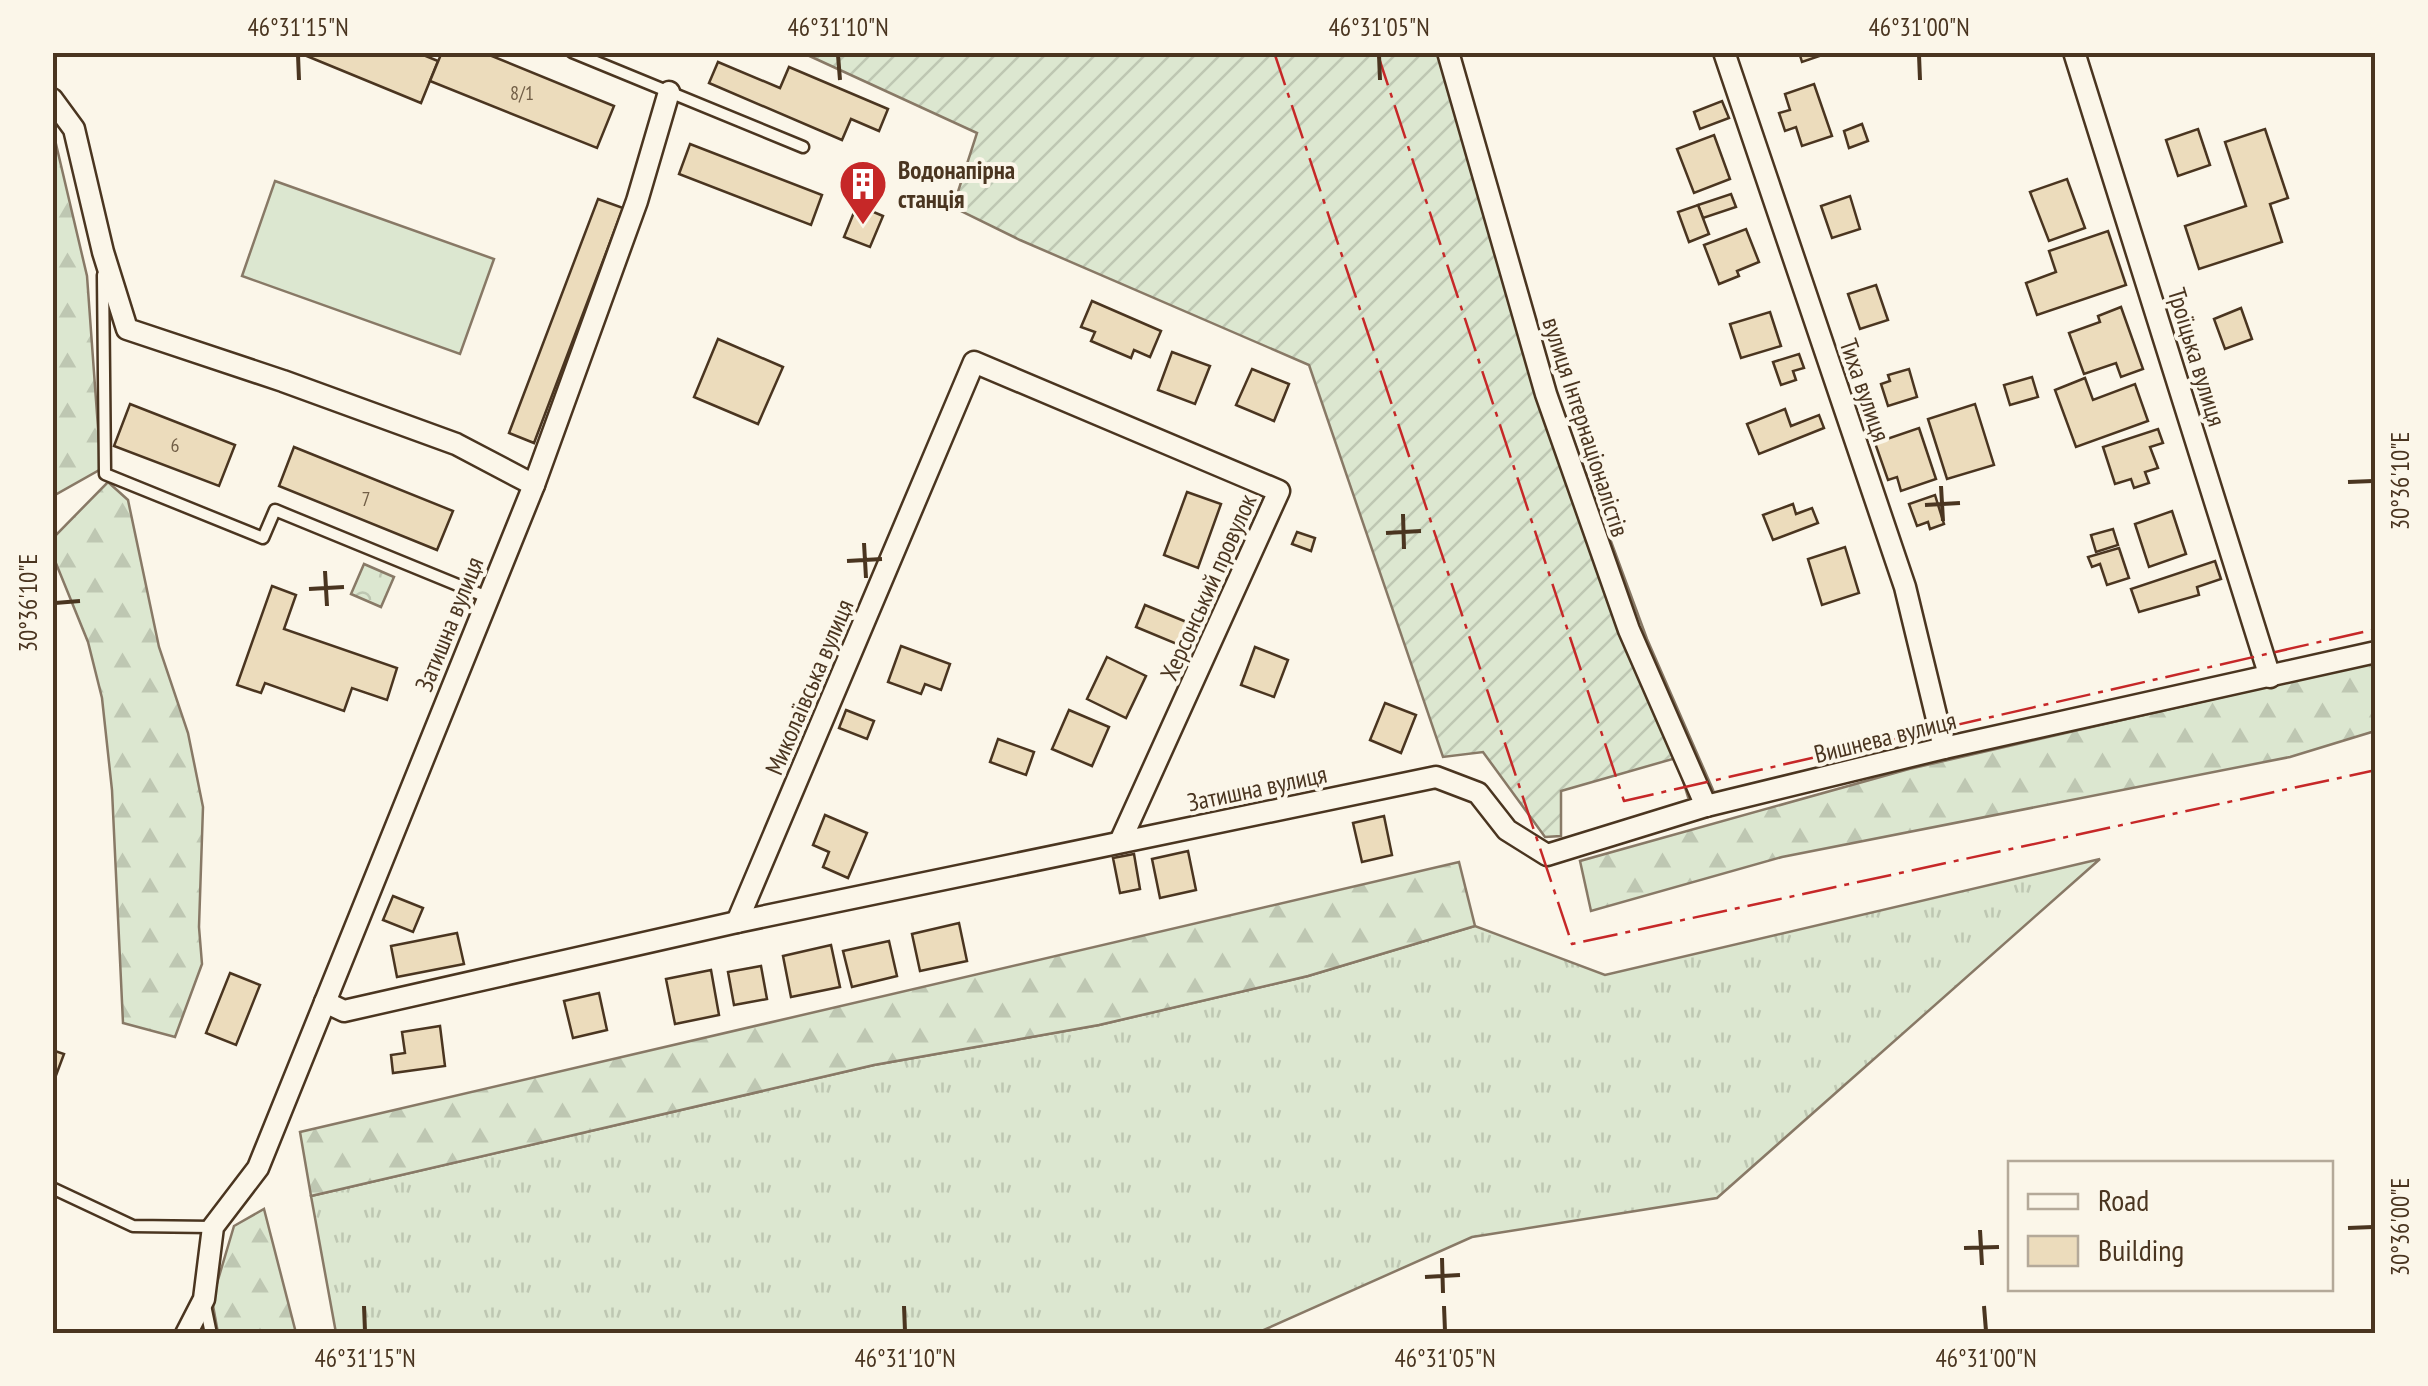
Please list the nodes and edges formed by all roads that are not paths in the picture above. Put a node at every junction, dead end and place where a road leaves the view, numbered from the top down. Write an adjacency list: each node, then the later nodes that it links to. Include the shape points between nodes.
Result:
1 (572, 52): 5 (lane)
2 (1448, 52): 16 (street, вулиця Інтернаціоналістів, via 1546,394 1629,630)
3 (1724, 52): 14 (street, Тиха вулиця, via 1905,587)
4 (2074, 52): 13 (street, Троїцька вулиця)
5 (669, 92): 7 (lane); 10 (street, Затишна вулиця)
6 (52, 99): 8 (street, via 74,129)
7 (803, 147)
8 (103, 252): 10 (street, via 127,329 456,444); 11 (lane, via 105,474 263,538 275,510)
9 (974, 362): 17 (street, Херсонський провулок, via 1279,490); 18 (street, Миколаївська вулиця)
10 (534, 485): 11 (street, Затишна вулиця)
11 (486, 597): 19 (street, Затишна вулиця)
12 (2376, 652): 13 (street, Вишнева вулиця)
13 (2270, 676): 14 (street, Вишнева вулиця)
14 (1944, 748): 16 (street, Вишнева вулиця)
15 (1436, 777): 16 (street, Вишнева вулиця, via 1478,793 1507,830 1547,856); 17 (street, Затишна вулиця)
16 (1706, 806)
17 (1120, 842): 18 (street, Затишна вулиця)
18 (736, 922): 19 (street, Затишна вулиця, via 344,1011)
19 (325, 1002): 21 (street, Затишна вулиця, via 258,1168)
20 (52, 1188): 21 (lane, via 133,1226)
21 (214, 1227): 22 (street)
22 (204, 1299): 23 (street); 24 (lane)
23 (186, 1334)
24 (210, 1334)

